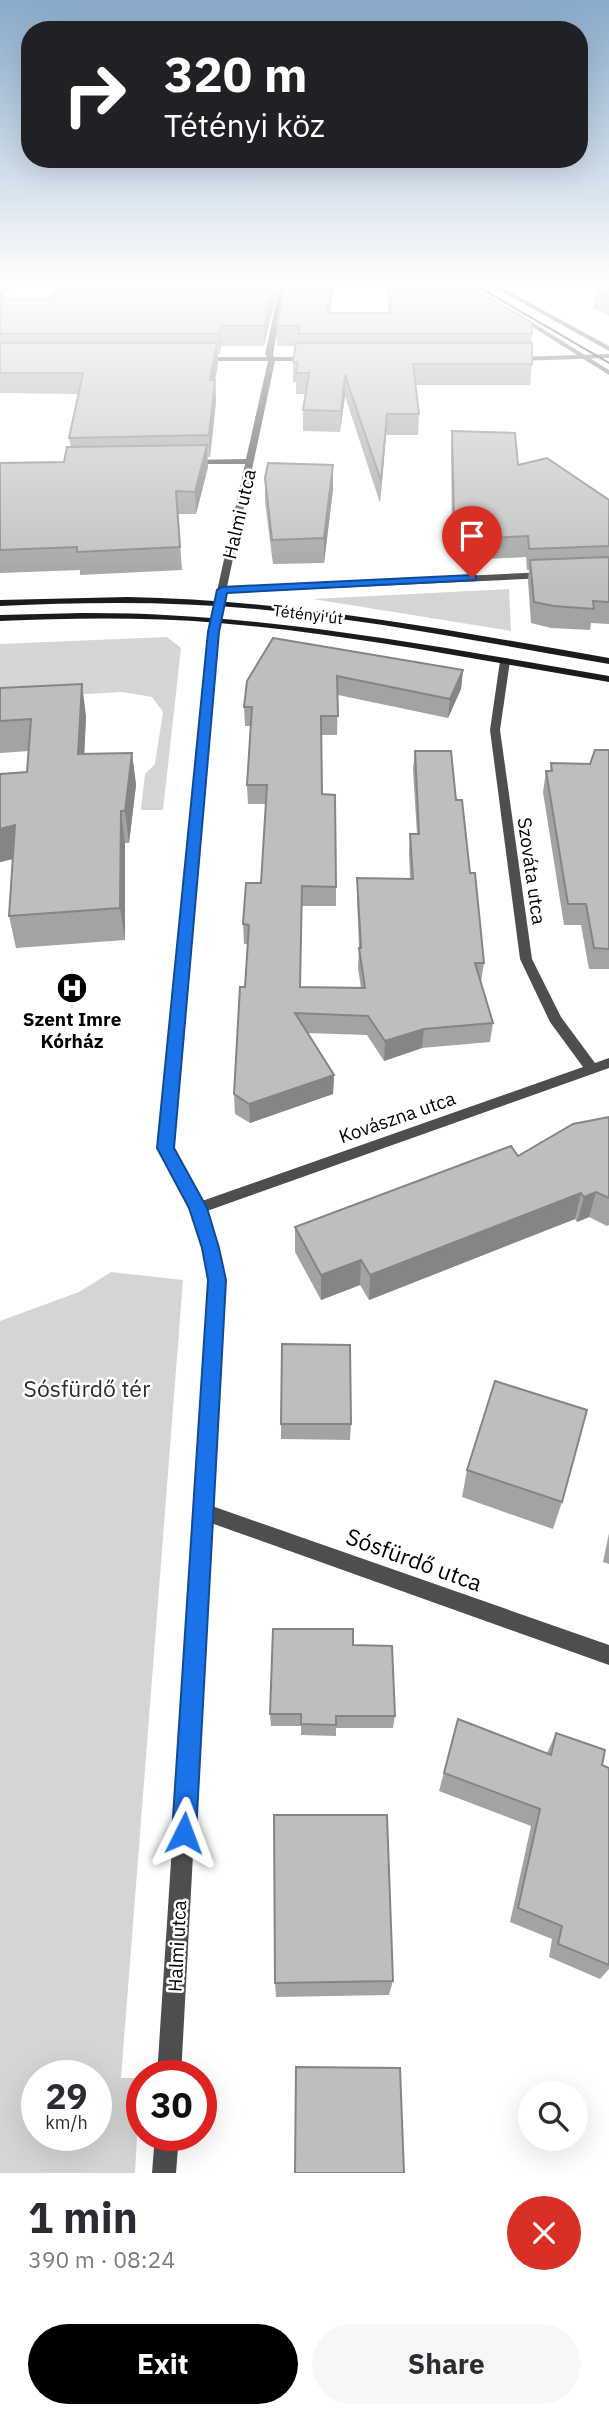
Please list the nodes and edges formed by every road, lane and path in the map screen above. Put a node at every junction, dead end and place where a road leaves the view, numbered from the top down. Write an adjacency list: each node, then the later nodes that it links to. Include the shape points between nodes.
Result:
1 (266, 386): 2 (street, Halmi utca)
2 (251, 461): 3 (street); 5 (street, Halmi utca)
3 (175, 462)
4 (554, 574): 5 (street)
5 (222, 590): 7 (street, Halmi utca)
6 (0, 603): 7 (main road, Tétényi út, via 115,600)
7 (220, 604): 9 (street, Halmi utca); 11 (main road, Tétényi út, via 384,623)
8 (0, 618): 9 (main road, Tétényi út, via 98,615)
9 (217, 620): 10 (main road, Tétényi út, via 351,635); 15 (street, Halmi utca, via 165,1148)
10 (505, 661): 12 (main road, Tétényi út); 14 (street, Szováta utca, via 495,730 526,959 555,1020)
11 (609, 661)
12 (609, 679)
13 (609, 1063): 14 (street, Kovászna utca)
14 (592, 1069): 15 (street, Kovászna utca)
15 (198, 1208): 16 (street, Halmi utca, via 217,1280)
16 (203, 1511): 17 (street, Sósfürdő utca); 18 (street, Halmi utca)
17 (609, 1655)
18 (170, 2060)
19 (166, 2151): 20 (street)
20 (164, 2173)

